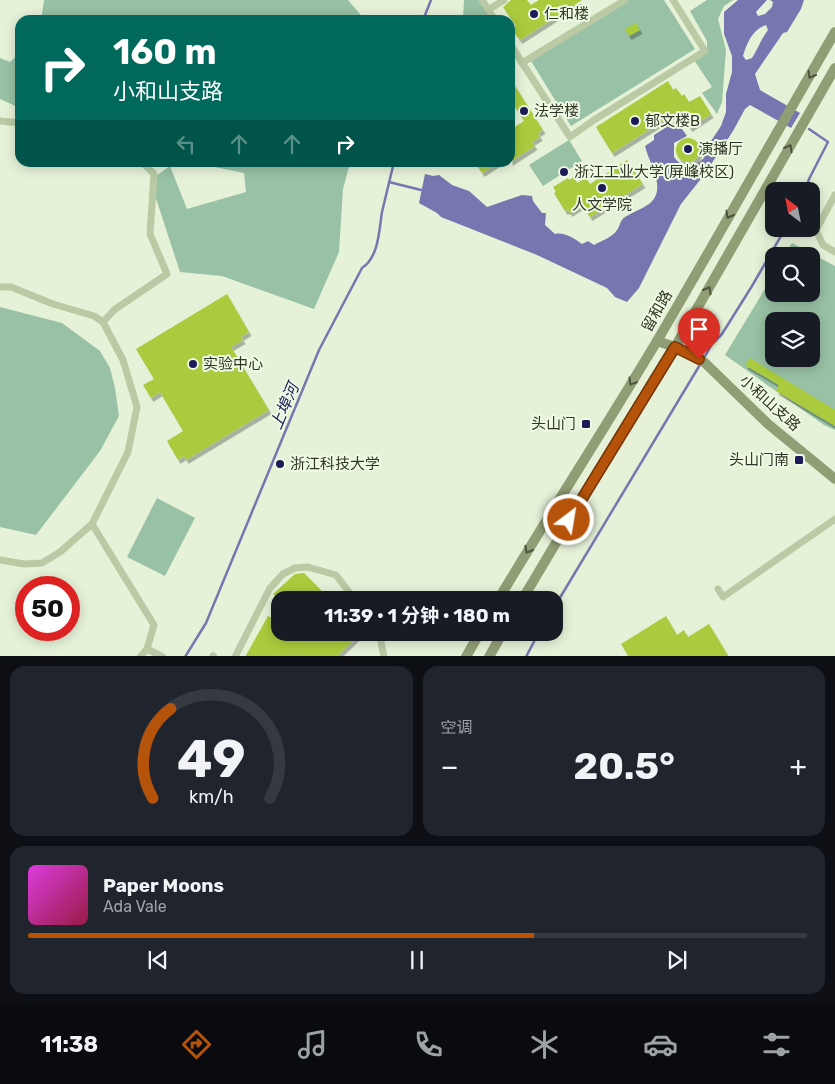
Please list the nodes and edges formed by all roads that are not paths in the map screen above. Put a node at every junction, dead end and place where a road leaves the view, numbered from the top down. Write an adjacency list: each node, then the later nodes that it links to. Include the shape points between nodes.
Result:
1 (482, 0): 5 (street)
2 (504, 0): 5 (street)
3 (625, 0): 9 (street)
4 (673, 0): 9 (street, via 705,51 570,137)
5 (488, 10): 6 (street)
6 (491, 15)
7 (835, 32): 18 (main road, 留和路, one-way to 18)
8 (515, 52): 9 (street)
9 (522, 63)
10 (835, 68): 19 (main road, one-way to 10)
11 (0, 120): 12 (street)
12 (15, 122)
13 (147, 167): 17 (street, via 154,174 150,234 167,274 114,310)
14 (835, 195): 15 (street, via 816,230 823,245)
15 (835, 252)
16 (0, 286): 17 (street, via 94,316)
17 (102, 322): 22 (street, via 123,360 138,407 128,452)
18 (657, 341): 19 (main road, 小和山支路); 26 (main road, 留和路, one-way to 26)
19 (675, 347): 20 (main road, 小和山支路, via 702,361 768,424); 27 (main road)
20 (835, 479)
21 (835, 519): 24 (street, via 723,597)
22 (92, 524): 23 (street, via 42,563); 31 (street, via 154,625)
23 (0, 560)
24 (718, 589)
25 (348, 591): 34 (street, via 336,575 308,567 295,568 283,574 270,588)
26 (503, 591)
27 (527, 591)
28 (381, 641): 35 (street)
29 (475, 641): 36 (main road)
30 (498, 641): 37 (main road)
31 (147, 649): 32 (street); 33 (street)
32 (140, 656)
33 (163, 656)
34 (235, 656)
35 (384, 656)
36 (466, 656)
37 (490, 656)

